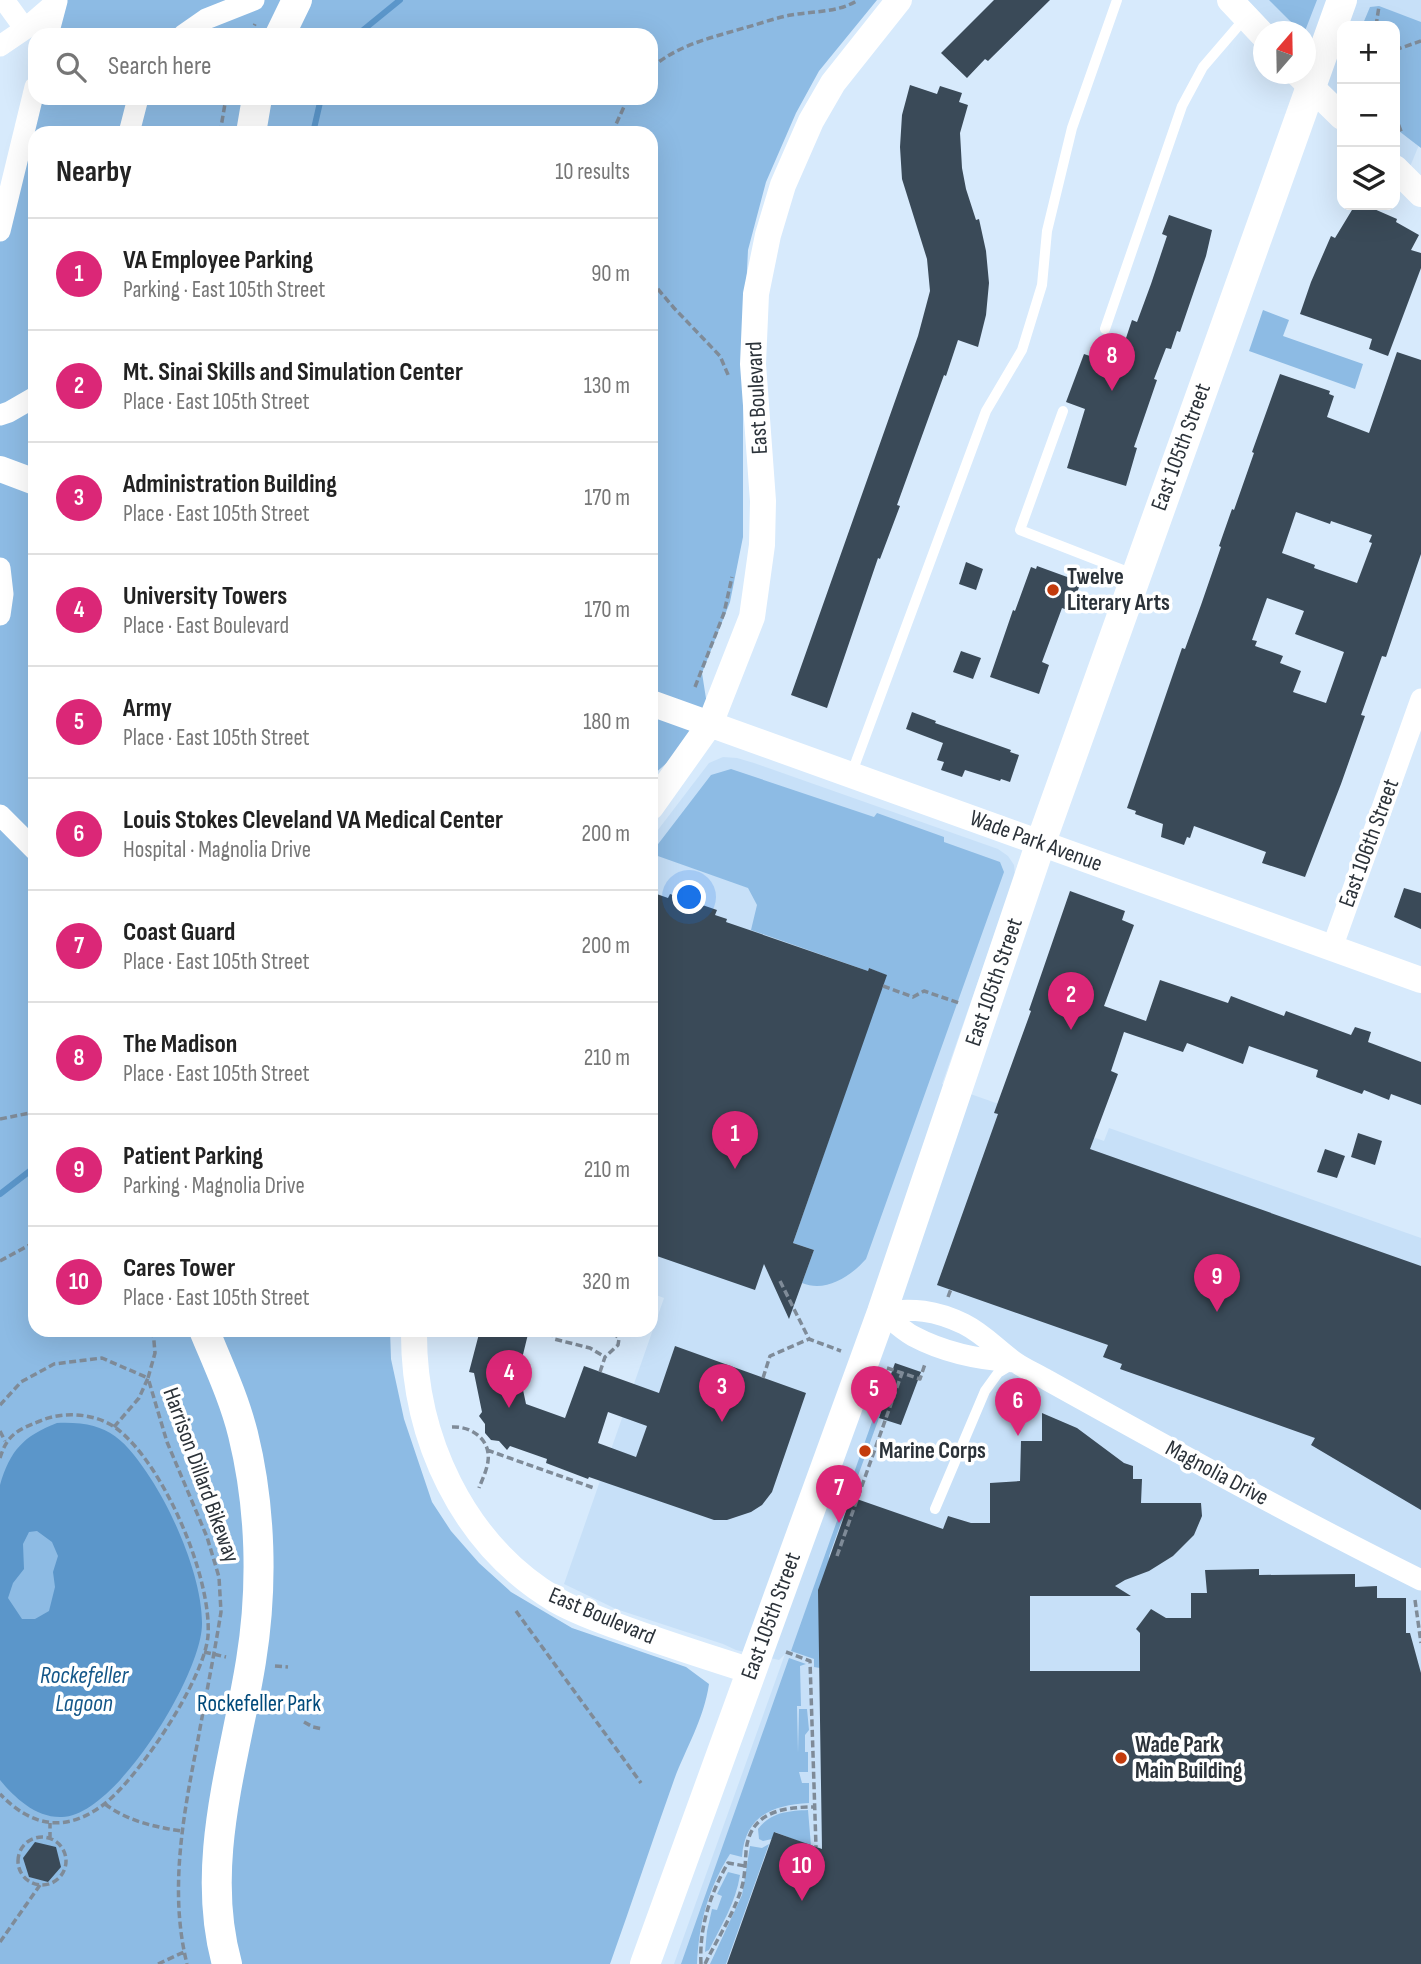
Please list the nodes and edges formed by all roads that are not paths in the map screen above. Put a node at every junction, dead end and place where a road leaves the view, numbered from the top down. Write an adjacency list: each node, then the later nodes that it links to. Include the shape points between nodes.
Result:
1 (4, 0): 11 (street)
2 (293, 0): 7 (main road)
3 (899, 0): 36 (street, East Boulevard, via 833,83 811,121 783,185 768,235 756,294 753,351 762,545 752,617)
4 (1117, 0): 37 (lane, via 1072,128 1047,231 1042,285 1022,350 986,411)
5 (1342, 0): 13 (main road, East 105th Street)
6 (57, 1): 9 (street); 11 (street)
7 (264, 18): 10 (street, via 215,14)
8 (1247, 18): 25 (lane, via 1203,67 1185,99)
9 (50, 28)
10 (194, 28)
11 (25, 29): 12 (street)
12 (0, 46)
13 (1316, 55)
14 (1303, 84): 32 (main road, East 105th Street)
15 (1308, 84): 19 (street)
16 (31, 105): 24 (street)
17 (136, 105): 20 (street)
18 (256, 105): 21 (main road)
19 (1337, 112)
20 (131, 126)
21 (252, 126)
22 (1400, 173): 23 (street)
23 (1421, 194)
24 (0, 231)
25 (1105, 329)
26 (28, 401): 28 (street)
27 (1063, 411): 32 (lane, via 1020,530)
28 (0, 415)
29 (0, 469): 30 (street)
30 (28, 479)
31 (0, 568): 33 (street)
32 (1136, 575): 40 (main road, East 105th Street)
33 (0, 615)
34 (1421, 699): 42 (street, East 106th Street)
35 (658, 705): 36 (street, Wade Park Avenue)
36 (710, 724): 37 (street, Wade Park Avenue); 38 (street, East Boulevard)
37 (851, 775): 40 (street, Wade Park Avenue)
38 (658, 797)
39 (0, 815): 41 (street)
40 (1041, 842): 42 (street, Wade Park Avenue); 44 (main road, East 105th Street)
41 (28, 843)
42 (1332, 947): 43 (street, Wade Park Avenue)
43 (1421, 980)
44 (882, 1312): 47 (street, Magnolia Drive, via 915,1337 957,1352); 47 (street, Magnolia Drive, via 926,1310 964,1324); 50 (main road, East 105th Street)
45 (207, 1337): 51 (main road, via 243,1434 257,1523 254,1638 218,1846 219,1915)
46 (414, 1337): 50 (street, East Boulevard, via 421,1402 438,1460 455,1496 503,1560 558,1601 602,1621)
47 (1015, 1362): 48 (lane, via 998,1373 985,1391); 49 (street, Magnolia Drive)
48 (934, 1509)
49 (1421, 1580)
50 (751, 1671): 52 (main road, East 105th Street)
51 (228, 1964)
52 (645, 1964)

